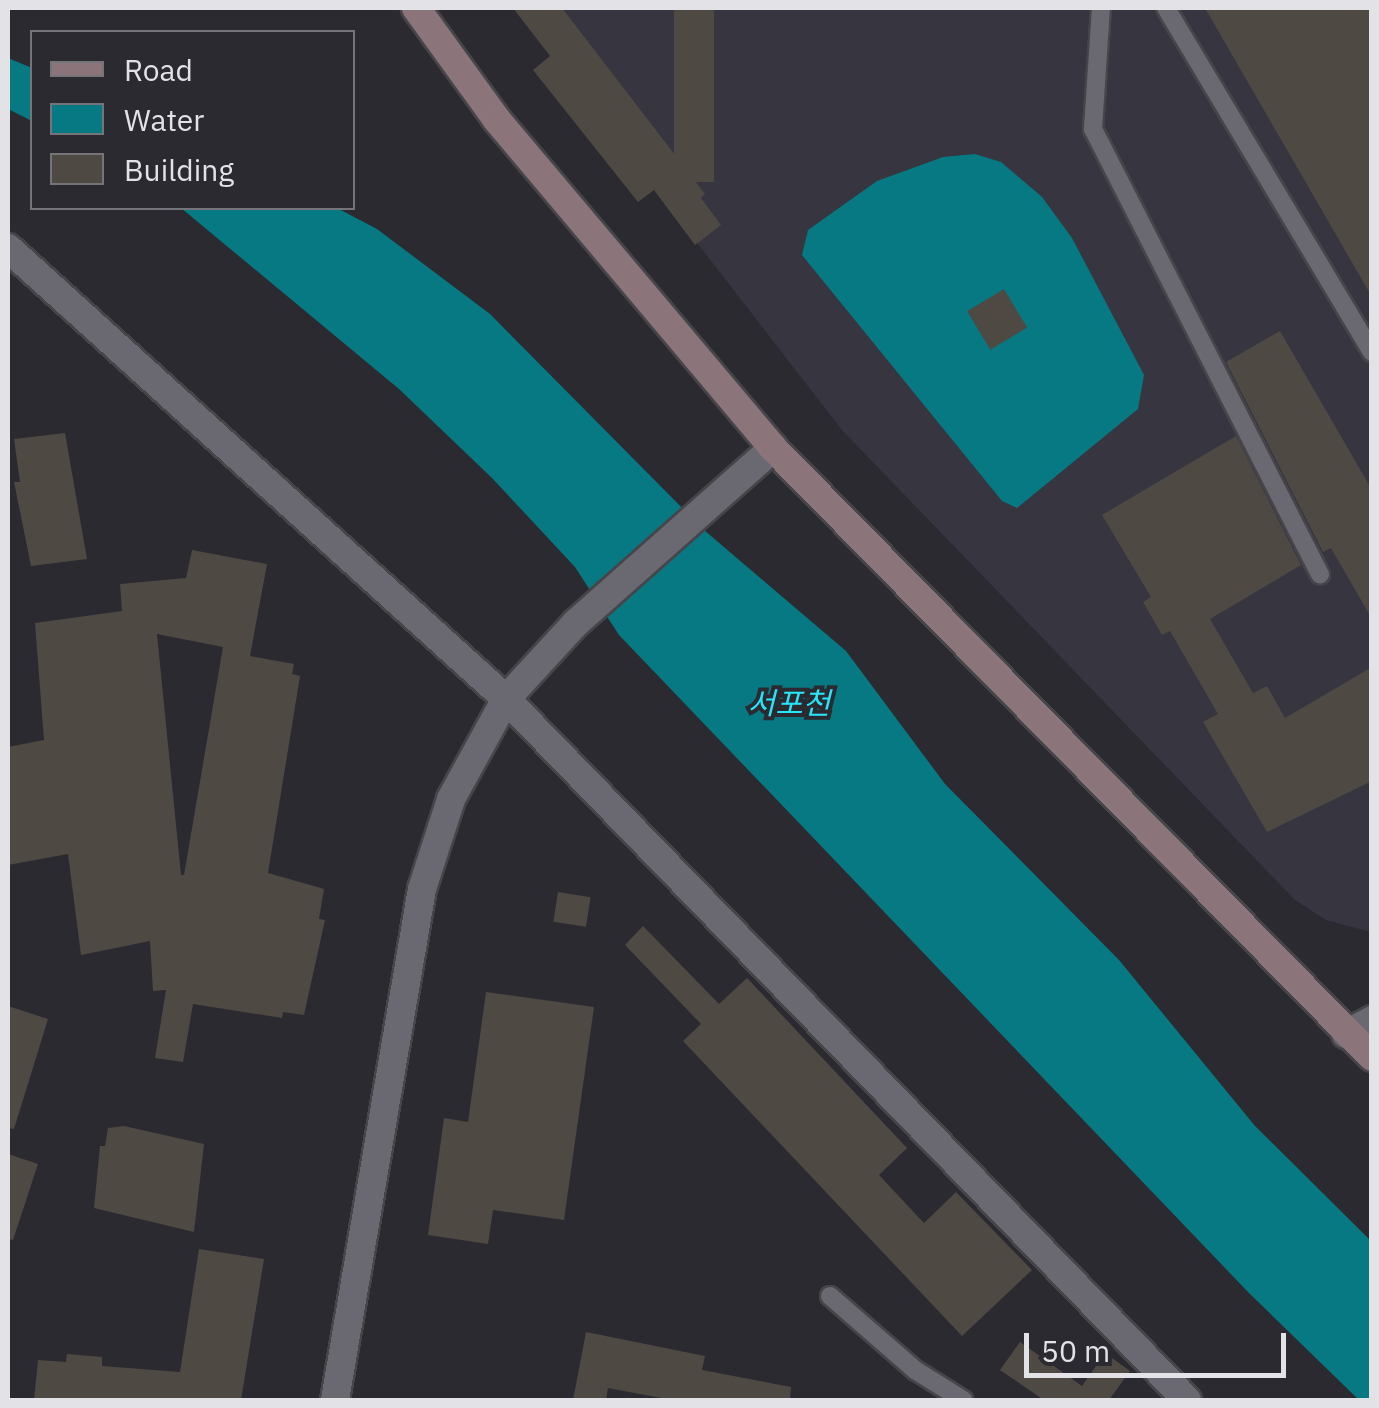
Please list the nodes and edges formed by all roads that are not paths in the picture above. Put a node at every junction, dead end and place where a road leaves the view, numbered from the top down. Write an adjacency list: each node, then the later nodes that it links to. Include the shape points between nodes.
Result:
1 (416, 8): 6 (main road, via 497,120)
2 (1101, 8): 7 (lane, via 1093,129)
3 (1166, 8): 5 (lane)
4 (8, 248): 8 (street)
5 (1372, 352)
6 (773, 448): 8 (street, via 576,623); 10 (main road)
7 (1320, 574)
8 (506, 698): 13 (street, via 451,798 422,889); 15 (street)
9 (1372, 1020): 10 (street)
10 (1346, 1034): 11 (main road)
11 (1372, 1057)
12 (830, 1296): 14 (lane, via 915,1370)
13 (336, 1400)
14 (963, 1400)
15 (1187, 1400)

